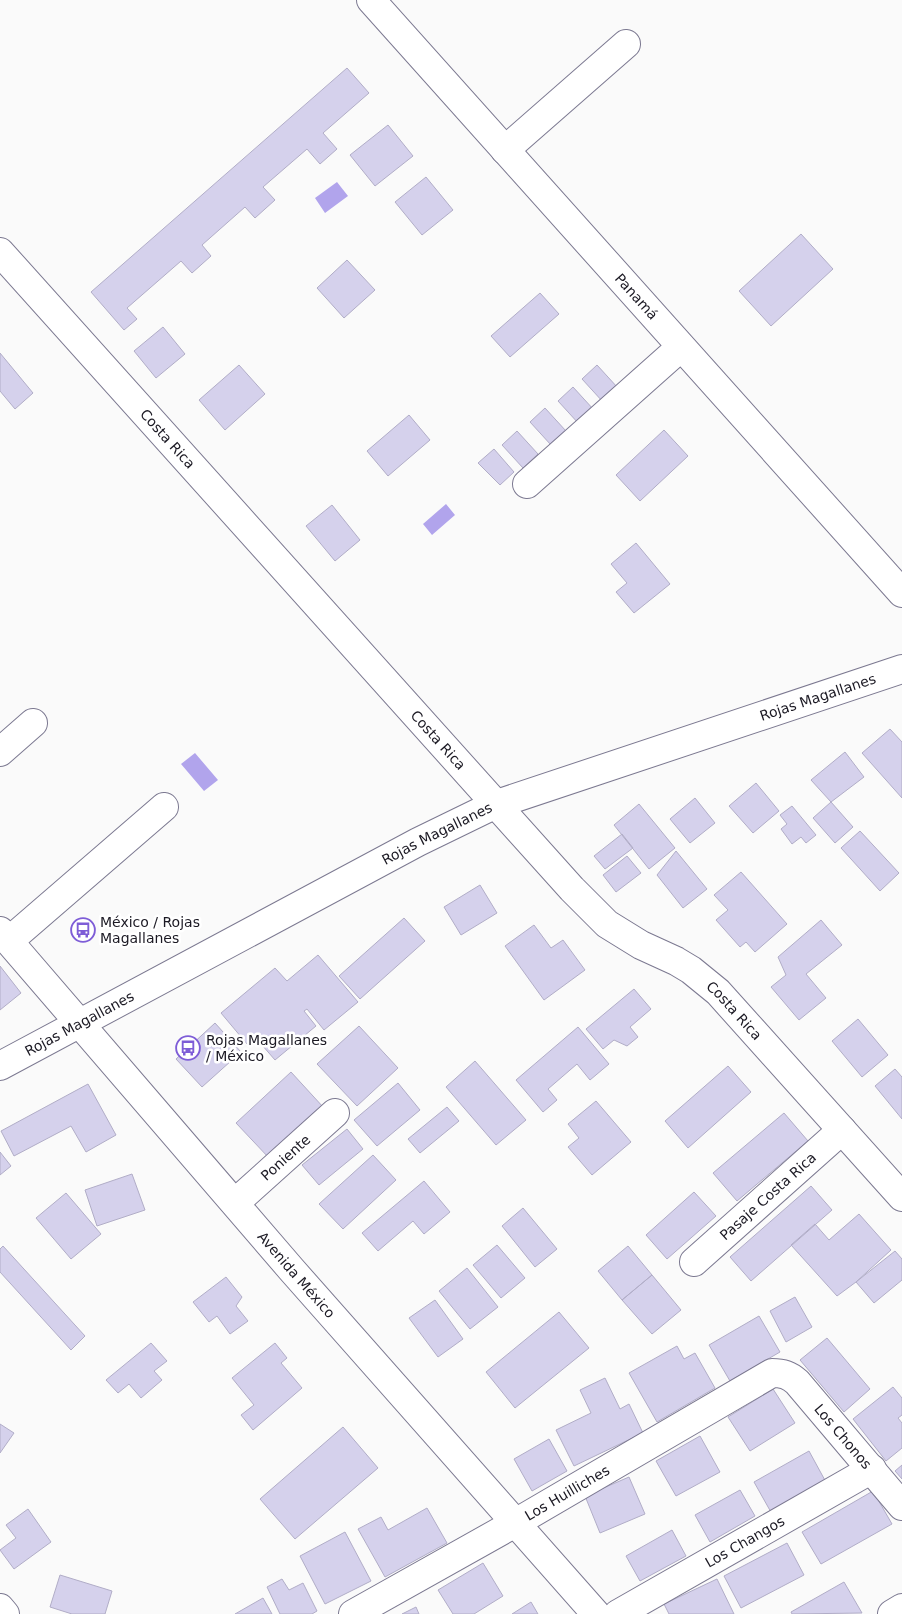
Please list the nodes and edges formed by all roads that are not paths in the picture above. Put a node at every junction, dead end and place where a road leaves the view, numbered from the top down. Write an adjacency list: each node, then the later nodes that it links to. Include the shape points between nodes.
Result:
1 (370, 0): 3 (street, Panamá)
2 (626, 44): 3 (street)
3 (505, 150): 5 (street, Panamá)
4 (0, 252): 11 (street, Costa Rica)
5 (681, 347): 6 (street); 7 (street, Panamá)
6 (527, 484)
7 (902, 594)
8 (902, 668): 11 (street, Rojas Magallanes)
9 (33, 723): 10 (street)
10 (0, 752)
11 (494, 805): 14 (street, Rojas Magallanes, via 418,842); 17 (street, Costa Rica, via 607,924 691,970 718,992)
12 (164, 807): 13 (street)
13 (4, 936): 14 (street, Avenida México)
14 (81, 1024): 15 (street, Rojas Magallanes); 19 (street, Avenida México)
15 (0, 1066)
16 (335, 1113): 19 (street, Poniente)
17 (842, 1130): 18 (street, Costa Rica); 20 (street, Pasaje Costa Rica)
18 (902, 1197)
19 (235, 1204): 24 (street, Avenida México)
20 (694, 1262)
21 (781, 1373): 22 (street, Los Chonos, via 797,1382); 24 (street, Los Huilliches, via 764,1377)
22 (872, 1469): 23 (street, Los Chonos); 30 (street, Los Changos)
23 (902, 1506)
24 (517, 1522): 28 (street, Los Huilliches); 29 (street, Avenida México)
25 (0, 1608): 27 (street)
26 (902, 1608): 31 (street)
27 (5, 1614)
28 (353, 1614)
29 (596, 1614)
30 (618, 1614)
31 (892, 1614)

